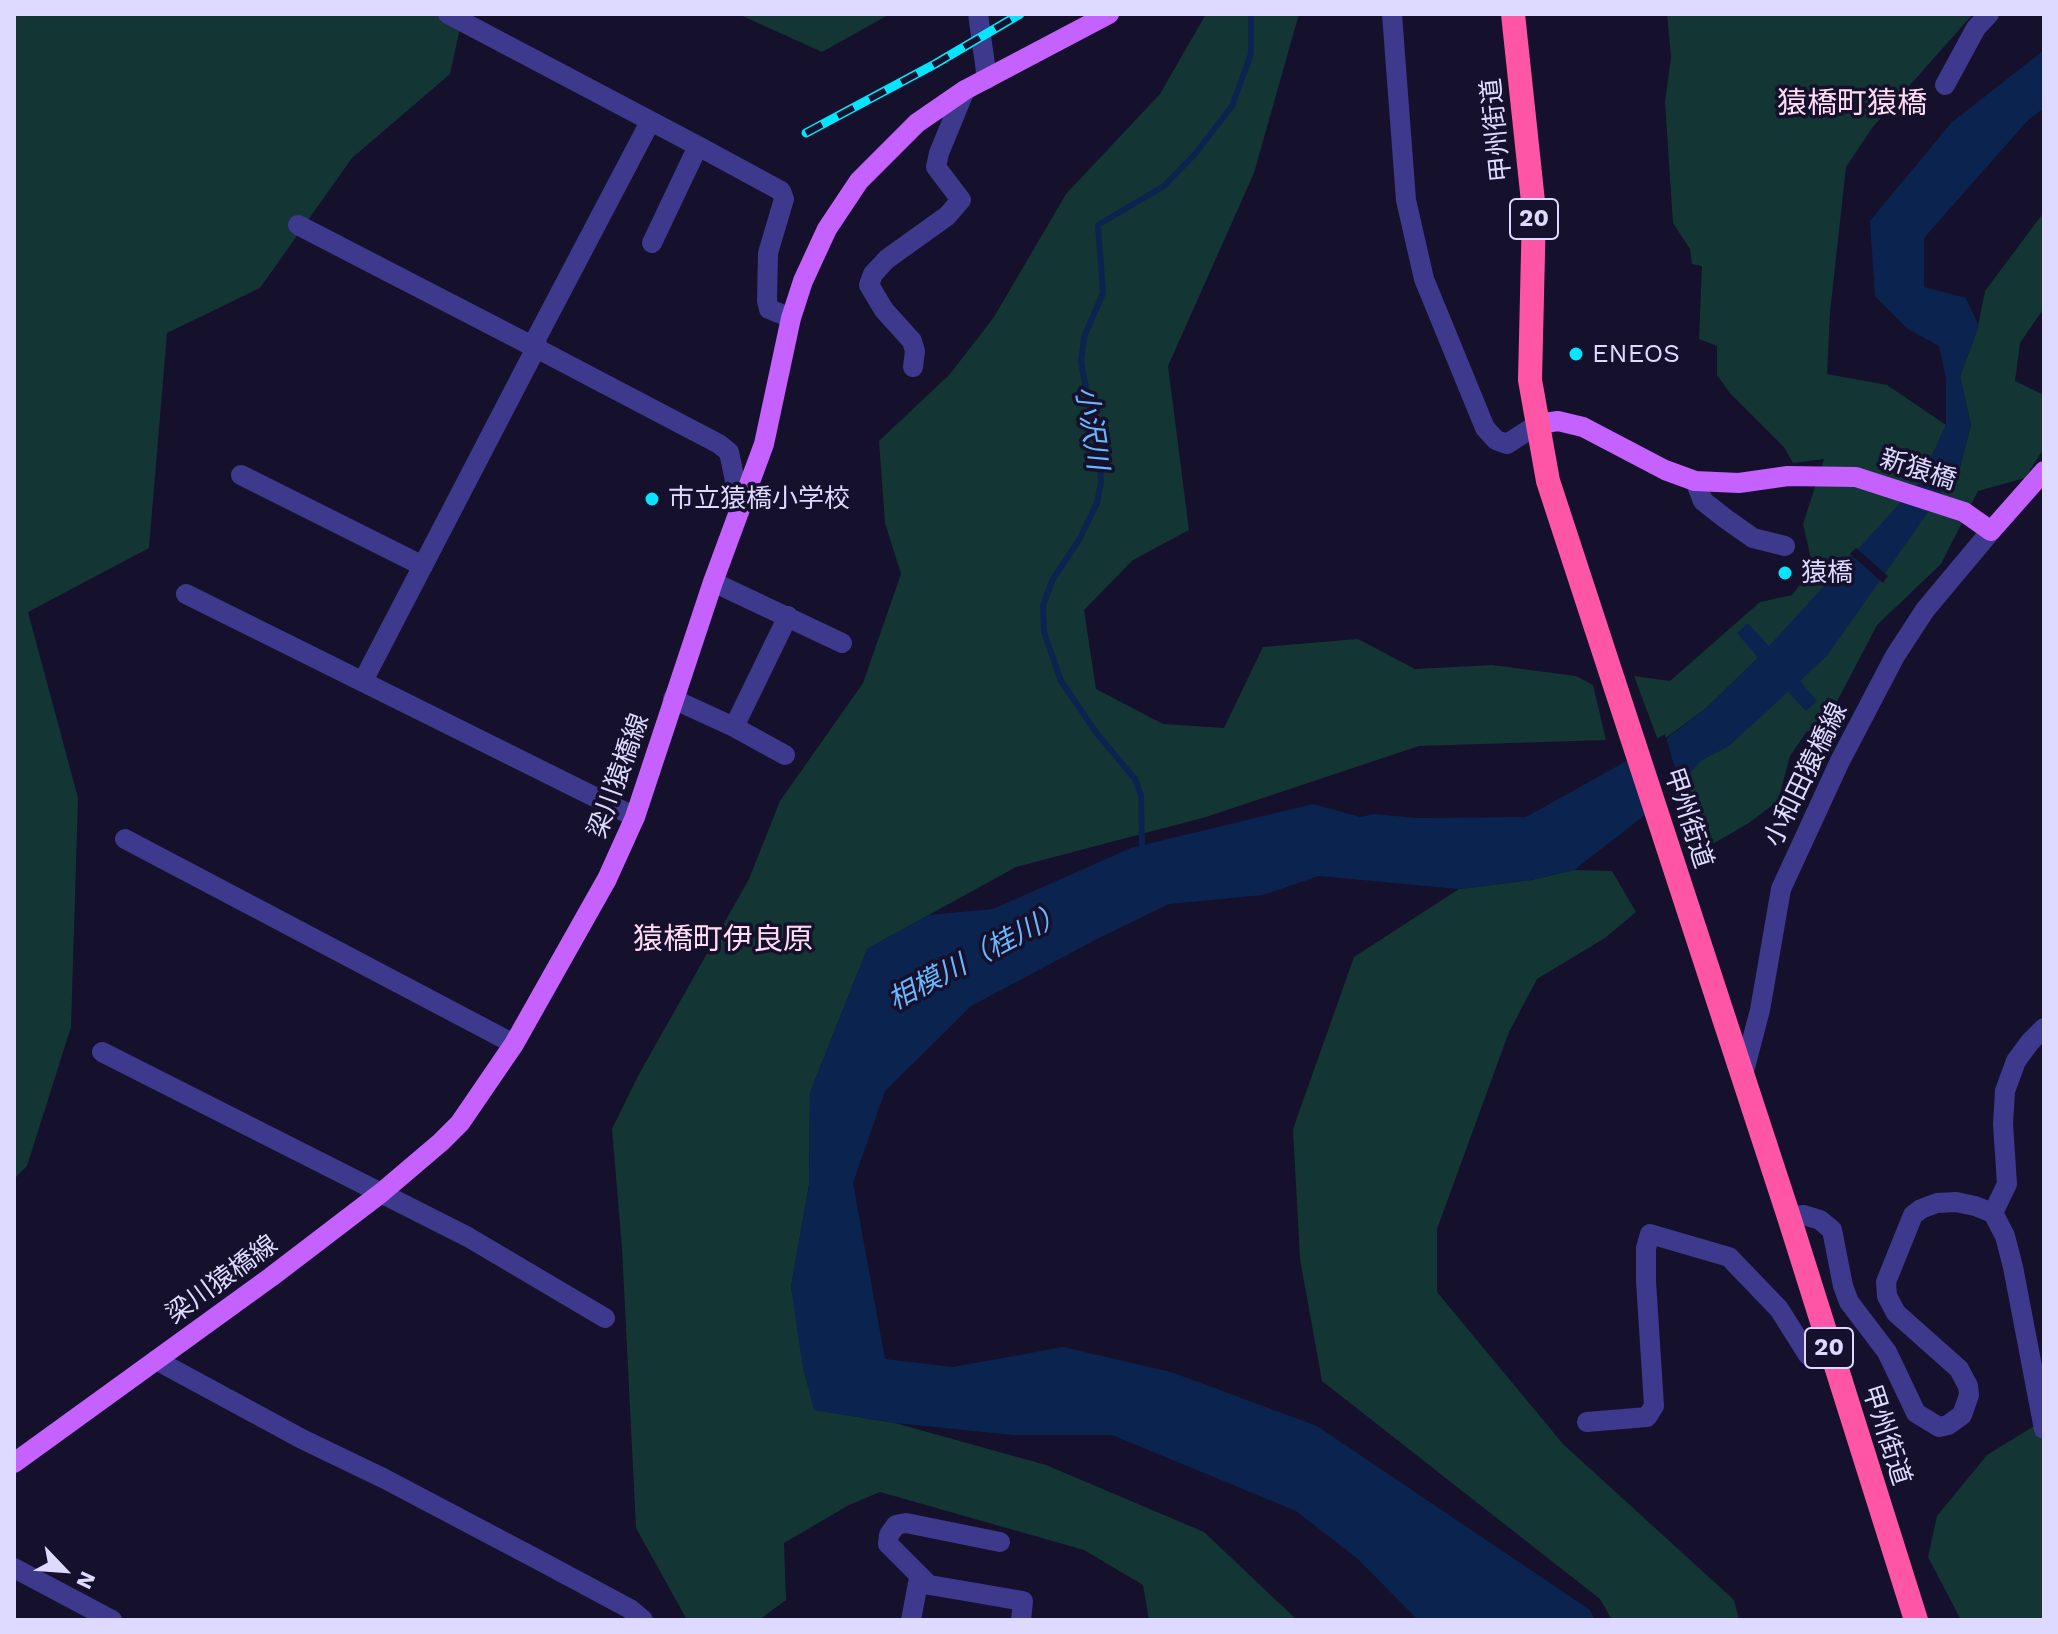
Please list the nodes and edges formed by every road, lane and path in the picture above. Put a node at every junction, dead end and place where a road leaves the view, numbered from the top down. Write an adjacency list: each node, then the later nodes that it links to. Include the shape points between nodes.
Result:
1 (448, 14): 10 (street)
2 (978, 14): 7 (street)
3 (1109, 14): 7 (main road, 梁川猿橋線)
4 (1392, 14): 17 (street, via 1406,200 1424,279 1485,428 1507,444)
5 (1513, 14): 17 (highway, 甲州街道 / 20, via 1534,211 1530,380)
6 (1989, 14): 8 (street)
7 (987, 79): 9 (main road, 梁川猿橋線)
8 (1945, 85)
9 (965, 90): 14 (main road, 梁川猿橋線, via 917,123 859,181 815,252); 16 (street, via 936,167 961,200 887,259 869,285 912,341)
10 (650, 122): 11 (street); 15 (street, via 537,337)
11 (698, 146): 13 (street); 14 (street, via 781,191 784,199 768,253 767,301 769,309)
12 (298, 225): 15 (street)
13 (652, 243)
14 (791, 318): 21 (main road, 梁川猿橋線, via 764,444)
15 (536, 348): 21 (street, via 719,444 729,452 735,481); 24 (street)
16 (913, 367)
17 (1538, 424): 20 (main road, via 1558,421 1583,427); 38 (highway, 甲州街道 / 20, via 1548,481)
18 (2044, 471): 22 (main road, 小和田猿橋線)
19 (241, 475): 24 (street)
20 (1695, 481): 22 (main road, 新猿橋, via 1856,477 1964,512); 23 (street, via 1703,501 1726,519 1753,538)
21 (747, 492): 25 (main road, 梁川猿橋線)
22 (1991, 531): 38 (street, 小和田猿橋線, via 1925,610 1895,656 1781,889)
23 (1785, 546)
24 (423, 566): 29 (street)
25 (713, 582): 27 (street); 30 (main road, 梁川猿橋線)
26 (186, 594): 29 (street)
27 (788, 616): 28 (street); 31 (street)
28 (842, 643)
29 (363, 681): 33 (street)
30 (673, 699): 31 (street); 33 (main road, 梁川猿橋線)
31 (734, 727): 32 (street)
32 (785, 755)
33 (635, 817): 36 (main road, 梁川猿橋線, via 607,879)
34 (125, 839): 36 (street)
35 (2044, 1028): 40 (street, via 2016,1061 2005,1091 2007,1184)
36 (514, 1044): 39 (main road, 梁川猿橋線, via 460,1123)
37 (102, 1052): 39 (street)
38 (1743, 1075): 41 (highway, 甲州街道 / 20)
39 (381, 1193): 42 (street); 44 (main road, 梁川猿橋線)
40 (1993, 1213): 41 (street, via 1956,1202 1921,1209 1913,1215 1886,1282 1896,1313 1959,1369 1968,1386 1962,1415 1939,1427 1916,1413 1887,1352 1849,1302 1832,1230 1804,1215); 46 (street, via 2013,1267)
41 (1789, 1217): 43 (highway, 甲州街道 / 20)
42 (605, 1318)
43 (1830, 1351): 45 (street, via 1808,1355 1779,1309 1729,1257 1650,1234 1646,1281 1654,1406 1647,1417); 55 (highway, 甲州街道 / 20)
44 (156, 1360): 47 (main road, 梁川猿橋線); 52 (street)
45 (1587, 1422)
46 (2044, 1429)
47 (14, 1463)
48 (1000, 1542): 50 (street, via 896,1525 888,1544)
49 (14, 1568): 51 (street)
50 (929, 1585): 53 (street, via 918,1583); 54 (street, via 1023,1601)
51 (112, 1620)
52 (643, 1620)
53 (911, 1620)
54 (1021, 1620)
55 (1916, 1620)

